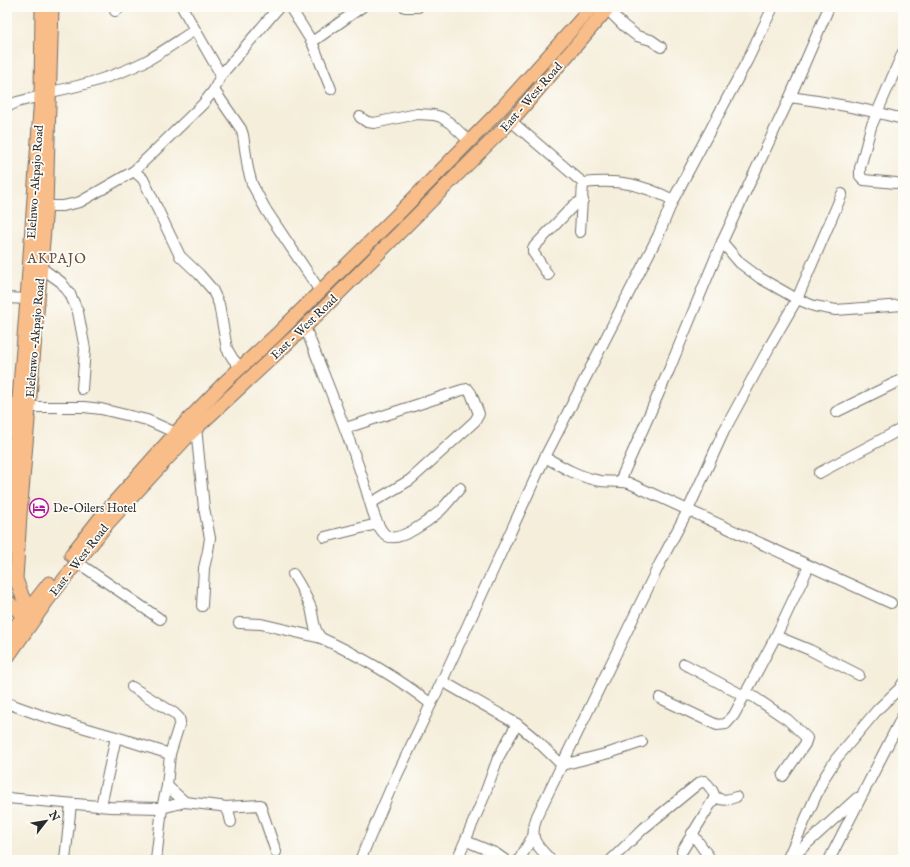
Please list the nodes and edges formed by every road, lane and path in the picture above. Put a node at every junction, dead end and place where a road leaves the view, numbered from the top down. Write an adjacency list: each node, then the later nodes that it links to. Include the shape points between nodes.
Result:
1 (42, 7): 20 (main road, Elelnwo -Akpajo Road)
2 (52, 7): 20 (main road, Elelenwo -Akpajo Road)
3 (182, 7): 13 (street)
4 (279, 7): 17 (street)
5 (290, 7): 14 (street)
6 (362, 7): 14 (street)
7 (405, 7): 8 (street)
8 (418, 7)
9 (592, 7): 27 (main road, East - West Road)
10 (773, 7): 33 (street)
11 (829, 7): 21 (street)
12 (608, 8): 15 (street, via 637,36 651,40); 26 (main road, East - West Road)
13 (195, 30): 17 (street); 20 (street, via 146,61 112,75)
14 (312, 42): 18 (street)
15 (661, 47)
16 (903, 52): 23 (street)
17 (221, 75): 19 (street)
18 (331, 89)
19 (214, 90): 28 (street, via 203,104); 39 (street, via 241,129 249,179 259,198)
20 (45, 94): 22 (street); 34 (main road, Elelenwo -Akpajo Road); 41 (main road, Elelnwo -Akpajo Road)
21 (790, 97): 23 (street); 36 (street)
22 (7, 107)
23 (878, 112): 25 (street); 30 (street, via 862,158 860,176 864,180)
24 (360, 116): 27 (street, via 367,122 374,123 417,114 434,115 450,123)
25 (903, 119)
26 (511, 121): 29 (street); 44 (main road, East - West Road)
27 (469, 141): 39 (main road, East - West Road)
28 (134, 171): 34 (street, via 80,202); 45 (street, via 147,187 180,256 212,289 219,304 227,349)
29 (583, 183): 32 (street); 33 (street, via 600,181 631,184)
30 (896, 183)
31 (842, 194): 42 (street)
32 (583, 200): 35 (street); 38 (street, via 574,205 533,248)
33 (673, 200): 54 (street, via 658,236)
34 (46, 206): 37 (main road, Elelenwo -Akpajo Road)
35 (580, 232)
36 (722, 242): 42 (street, via 740,263 760,278); 56 (street)
37 (40, 267): 47 (street, via 61,282 78,312 85,349); 48 (main road, Elelenwo -Akpajo Road)
38 (548, 274)
39 (320, 291): 45 (main road, East - West Road)
40 (7, 298): 41 (street)
41 (27, 298): 48 (main road, Elelnwo -Akpajo Road)
42 (797, 299): 43 (street, via 814,306 836,310); 59 (street, via 724,431)
43 (903, 305)
44 (305, 327): 50 (main road, East - West Road); 51 (street)
45 (240, 368): 53 (main road, East - West Road)
46 (903, 379): 49 (street)
47 (82, 389)
48 (18, 407): 53 (street, via 101,409 147,420); 60 (main road, Elelnwo -Akpajo Road); 67 (main road, Elelenwo -Akpajo Road)
49 (836, 412)
50 (196, 427): 64 (main road, East - West Road, via 108,523); 71 (street, via 204,508 210,538 204,568)
51 (346, 428): 58 (street); 58 (street, via 468,389 479,414 475,421 410,480)
52 (903, 428): 55 (street)
53 (176, 433): 68 (main road, East - West Road, via 101,517)
54 (545, 457): 56 (street, via 584,476 601,481); 81 (street)
55 (819, 473)
56 (620, 481): 59 (street)
57 (460, 488): 61 (street, via 440,511 406,534 387,536)
58 (371, 503): 61 (street)
59 (688, 510): 65 (street); 93 (street)
60 (8, 514): 63 (main road, Elelnwo -Akpajo Road)
61 (377, 524): 62 (street)
62 (325, 537)
63 (7, 549)
64 (77, 562): 72 (main road, East - West Road); 73 (street)
65 (809, 566): 70 (street); 75 (street)
66 (293, 574): 77 (street, via 303,590 315,628)
67 (16, 579): 68 (main road, via 29,589 36,589); 72 (main road, Elelenwo -Akpajo Road)
68 (51, 580): 72 (main road, East - West Road)
69 (7, 600): 72 (main road, via 18,611)
70 (891, 603)
71 (202, 606)
72 (31, 614): 76 (main road, East - West Road); 78 (main road, East - West Road)
73 (160, 619)
74 (239, 623): 77 (street, via 261,624)
75 (776, 636): 80 (street); 84 (street)
76 (7, 637)
77 (321, 638): 86 (street, via 386,671)
78 (8, 657)
79 (684, 664): 84 (street)
80 (859, 675)
81 (442, 681): 86 (street); 89 (street)
82 (903, 683): 120 (street, via 878,709 824,778)
83 (132, 686): 92 (street, via 179,718 180,726)
84 (744, 696): 85 (street, via 734,715 722,726 717,726); 94 (street, via 749,695 769,706 807,738)
85 (660, 698)
86 (431, 704): 114 (street)
87 (10, 706): 90 (street)
88 (903, 714): 96 (street)
89 (517, 724): 93 (street); 108 (street, via 498,758)
90 (116, 737): 92 (street); 102 (street)
91 (642, 742): 93 (street)
92 (170, 754): 95 (street)
93 (562, 765): 107 (street, via 537,816)
94 (783, 776)
95 (168, 786): 100 (street); 103 (street)
96 (863, 794): 120 (street); 121 (street)
97 (715, 797): 98 (street, via 720,800); 106 (street); 119 (street, via 707,783 699,783 644,828)
98 (736, 797)
99 (7, 798): 101 (street)
100 (185, 802): 103 (street); 104 (street)
101 (71, 804): 102 (street); 112 (street)
102 (101, 806): 103 (street)
103 (162, 808): 113 (street)
104 (225, 808): 105 (street); 110 (street, via 260,805)
105 (231, 822)
106 (692, 833): 109 (street); 111 (street)
107 (533, 836): 117 (street); 118 (street)
108 (466, 841): 115 (street); 116 (street)
109 (682, 851)
110 (276, 852)
111 (709, 857)
112 (65, 860)
113 (156, 860)
114 (360, 860)
115 (457, 860)
116 (505, 860)
117 (519, 860)
118 (551, 860)
119 (611, 860)
120 (788, 860)
121 (829, 860)

